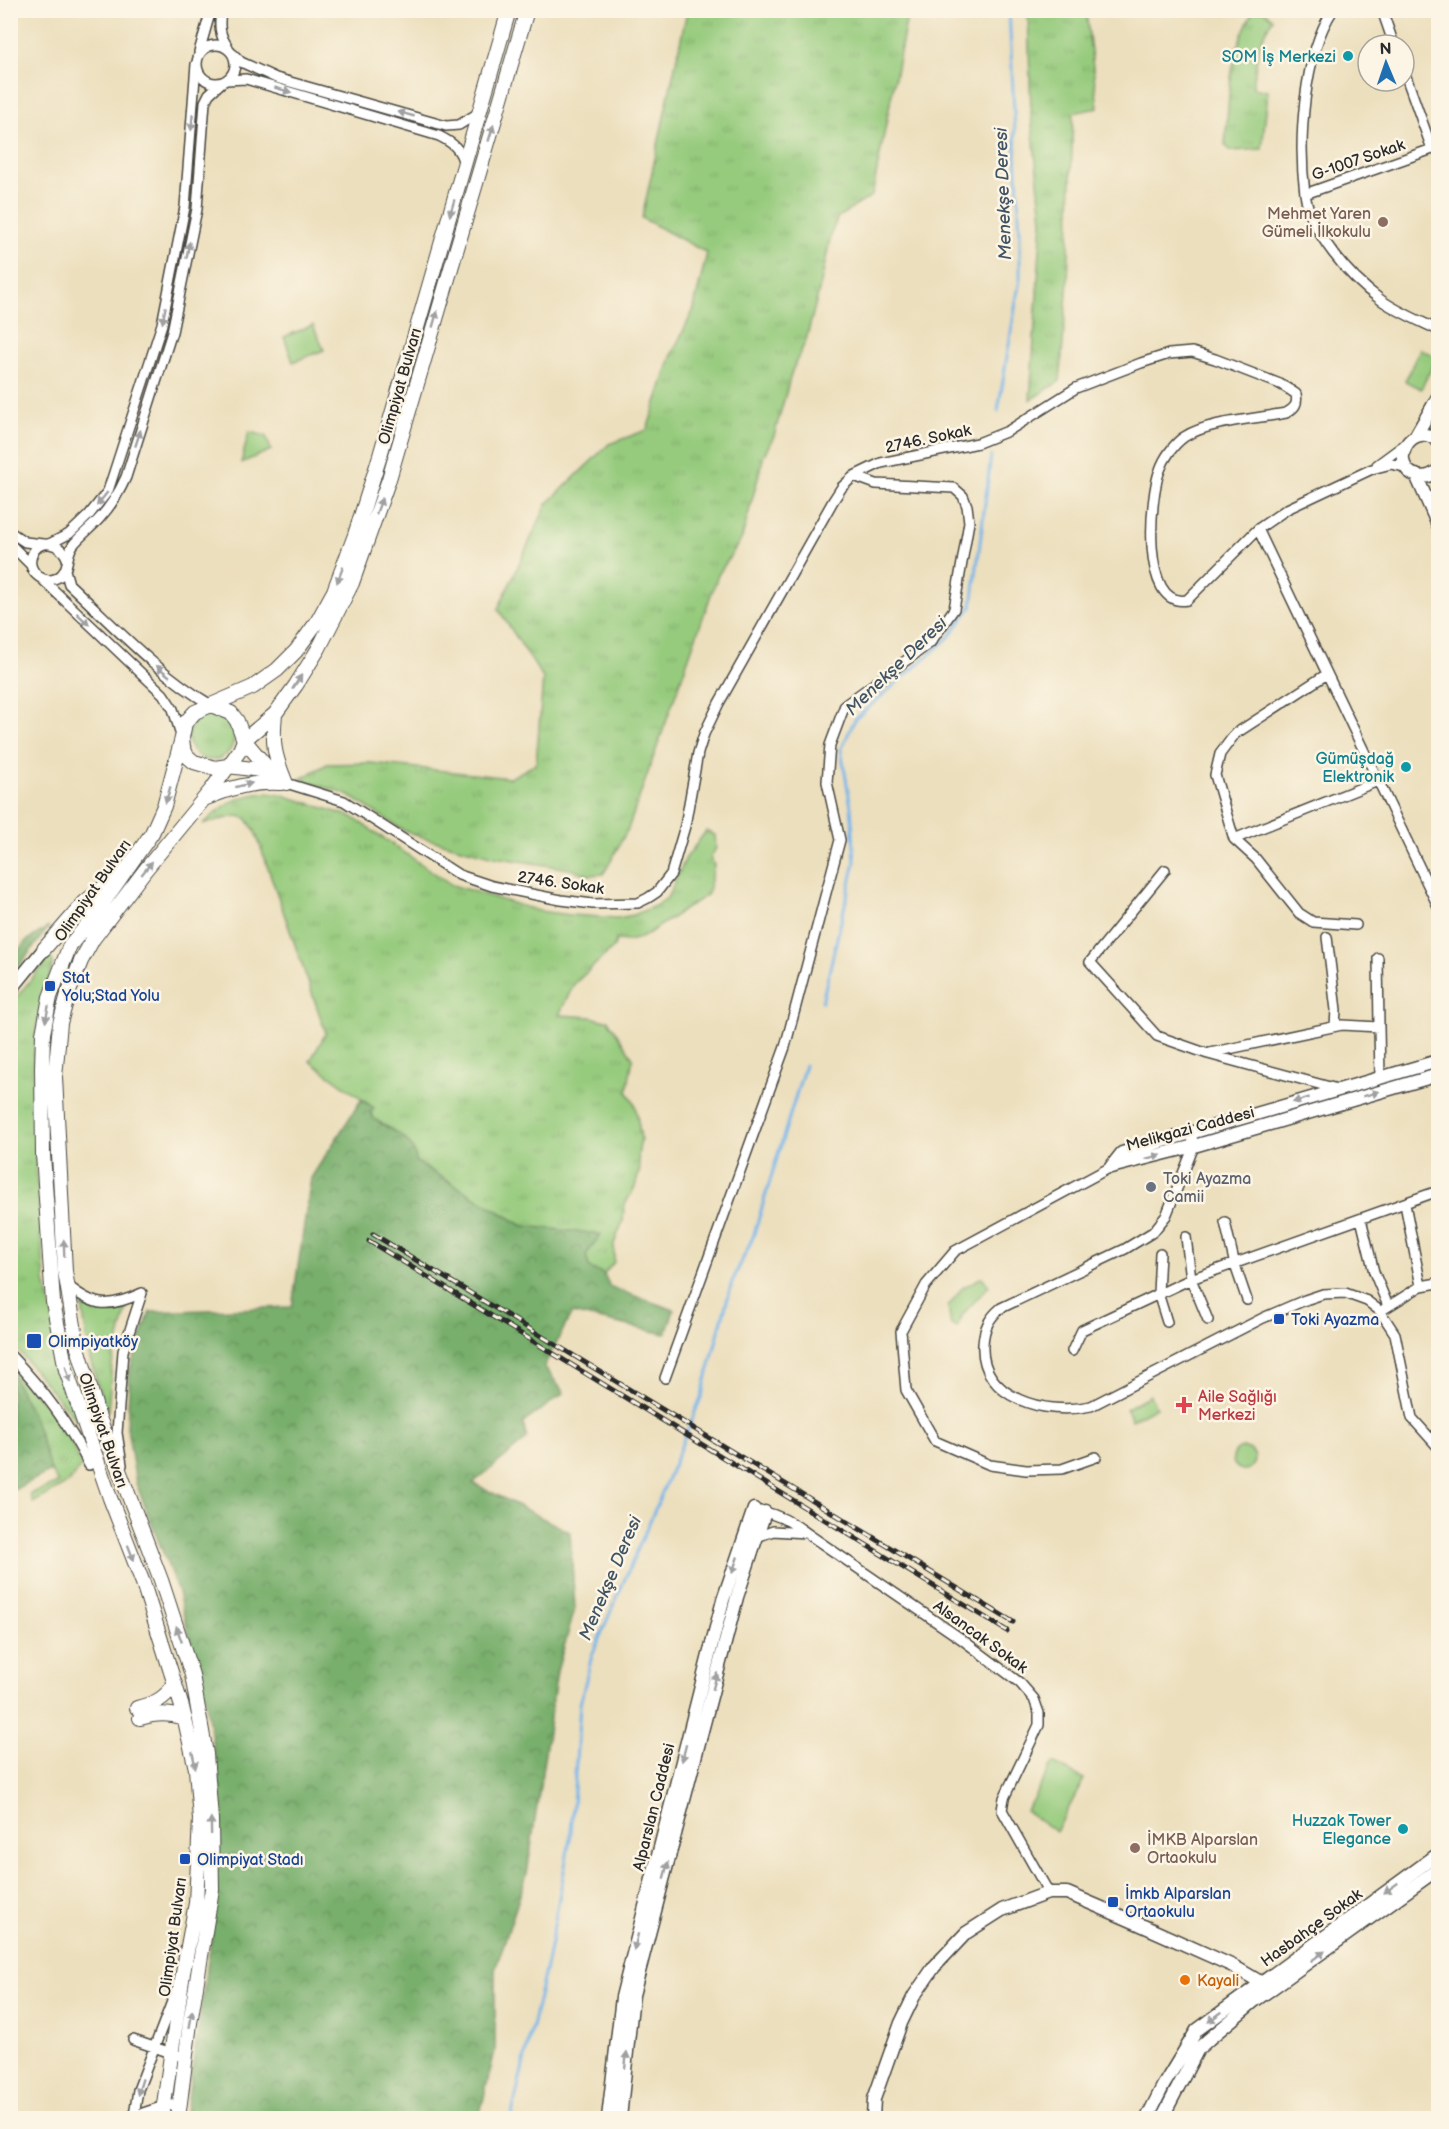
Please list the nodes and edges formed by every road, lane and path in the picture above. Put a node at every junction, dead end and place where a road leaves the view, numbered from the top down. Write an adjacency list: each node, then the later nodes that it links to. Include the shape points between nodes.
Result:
1 (210, 10): 9 (street)
2 (221, 10): 8 (street, via 221,39)
3 (509, 10): 12 (main road, Olimpiyat Bulvarı)
4 (527, 10): 35 (main road, Olimpiyat Bulvarı, one-way to 4, via 319,648 352,584 389,479)
5 (1333, 10): 15 (street, via 1313,58 1307,95 1301,148)
6 (1382, 10): 7 (street)
7 (1391, 33)
8 (231, 52): 9 (street, via 213,44); 10 (street, via 236,65); 12 (street, one-way to 8, via 459,125 446,126 276,78 242,62)
9 (197, 59): 10 (street, via 204,79); 28 (street, one-way to 28, via 185,207 162,324 108,491 69,534)
10 (224, 81): 14 (street, one-way to 14, via 246,80 439,136 453,143 462,155); 29 (street, one-way to 10, via 118,496 128,471 172,332 196,209 205,102 208,94)
11 (1413, 93): 13 (street)
12 (480, 112): 14 (main road, Olimpiyat Bulvarı)
13 (1436, 148): 15 (street, G-1007 Sokak)
14 (464, 167): 34 (main road, Olimpiyat Bulvarı, one-way to 34, via 369,492 334,591 310,632 277,670 253,687)
15 (1305, 194): 16 (street, G-1007 Sokak, via 1307,209 1322,237 1352,274 1382,301)
16 (1438, 330)
17 (1437, 402): 18 (street)
18 (1411, 440): 19 (street, via 1426,435); 20 (street); 22 (street, via 1403,458)
19 (1438, 441)
20 (1372, 469): 22 (street, via 1391,464); 25 (street, 2746. Sokak, via 1287,509)
21 (1438, 470): 22 (street, via 1430,476)
22 (1411, 471): 24 (street)
23 (854, 476): 25 (street, 2746. Sokak, via 881,463 978,443 1008,431 1076,388 1169,354 1192,352 1280,384 1296,394 1298,402 1286,413 1197,430 1182,438 1170,452 1160,467 1151,515 1155,566 1166,595 1173,600 1187,600); 40 (street, 2746. Sokak, via 833,501 712,717 698,753 685,826 671,874 648,898 638,903 593,904 492,886 459,875 344,801); 83 (street, via 876,484 954,488 963,496 969,522 954,609 930,643 845,705 831,745 827,782 840,840 794,1018)
24 (1438, 525)
25 (1258, 529): 33 (street)
26 (10, 532): 28 (street, via 25,542)
27 (10, 544): 30 (street)
28 (46, 544): 29 (street, via 60,548); 30 (street, via 33,552)
29 (67, 558): 31 (street)
30 (30, 564): 32 (street)
31 (65, 570): 32 (street, via 52,580); 34 (street, one-way to 31, via 184,689 147,657 69,584)
32 (41, 578): 36 (street, one-way to 36, via 163,694)
33 (1327, 674): 39 (street); 42 (street, via 1235,734 1220,754 1215,775)
34 (210, 705): 36 (main road, via 189,717); 37 (main road, via 231,713)
35 (275, 714): 37 (main road, Olimpiyat Bulvarı); 40 (main road, via 276,758)
36 (182, 738): 38 (main road, via 187,756 194,762 215,768); 43 (main road, Olimpiyat Bulvarı, one-way to 43, via 164,806 152,833)
37 (243, 740): 38 (main road); 40 (main road)
38 (228, 766): 40 (main road, via 261,770); 41 (main road, Olimpiyat Bulvarı)
39 (1378, 781): 42 (street); 45 (street)
40 (286, 783): 41 (main road, one-way to 40, via 248,784)
41 (204, 800): 46 (main road, Olimpiyat Bulvarı, one-way to 41)
42 (1234, 839): 48 (street, via 1256,859 1299,913 1313,922)
43 (129, 866): 47 (main road, Olimpiyat Bulvarı); 50 (main road, via 85,902)
44 (1165, 870): 56 (street, via 1090,962 1157,1036)
45 (1437, 900)
46 (111, 914): 47 (main road); 74 (main road, Olimpiyat Bulvarı, one-way to 46, via 55,1077 60,1023 81,961)
47 (88, 924): 50 (main road); 51 (main road, Olimpiyat Bulvarı, via 70,945)
48 (1356, 925)
49 (1327, 937): 54 (street)
50 (44, 949): 51 (main road, via 54,948); 53 (street)
51 (65, 958): 91 (main road, Olimpiyat Bulvarı, one-way to 91, via 50,997 43,1034 43,1154 52,1302 66,1370)
52 (1378, 958): 55 (street)
53 (10, 991)
54 (1335, 1026): 55 (street); 56 (street)
55 (1379, 1027): 59 (street)
56 (1208, 1054): 60 (street)
57 (1438, 1061): 59 (street, Melikgazi Caddesi)
58 (1438, 1075): 61 (street, Melikgazi Caddesi, one-way to 58)
59 (1380, 1078): 60 (street, Melikgazi Caddesi)
60 (1341, 1089): 61 (street); 62 (street, Melikgazi Caddesi, one-way to 62)
61 (1346, 1101): 63 (street, Melikgazi Caddesi)
62 (1191, 1133): 63 (street); 64 (street, Melikgazi Caddesi, via 1122,1153)
63 (1194, 1146): 64 (street, Melikgazi Caddesi, one-way to 63); 78 (street, via 1166,1216 1153,1232 992,1316 983,1334 982,1349 988,1373 1002,1391 1029,1403 1082,1408 1109,1398 1263,1318 1323,1294 1345,1293)
64 (1111, 1167): 85 (street, via 955,1251 926,1285 901,1331 906,1390 935,1441 990,1465 1026,1470 1062,1469)
65 (1438, 1191): 66 (street)
66 (1405, 1204): 67 (street); 75 (street)
67 (1361, 1219): 71 (street); 78 (street)
68 (1225, 1222): 71 (street)
69 (1186, 1237): 72 (street)
70 (1160, 1253): 76 (street)
71 (1235, 1265): 72 (street); 77 (street)
72 (1191, 1279): 76 (street); 79 (street)
73 (1438, 1282): 75 (street)
74 (66, 1285): 87 (main road, Olimpiyat Bulvarı, via 77,1344); 87 (street, via 84,1299 113,1305 142,1293 123,1352 118,1390 117,1433)
75 (1421, 1286): 78 (street)
76 (1158, 1293): 80 (street); 81 (street, via 1082,1330)
77 (1246, 1300)
78 (1384, 1309): 84 (street, via 1395,1334 1412,1418)
79 (1209, 1320)
80 (1167, 1322)
81 (1072, 1351)
82 (10, 1355): 86 (street, via 51,1402)
83 (665, 1378)
84 (1438, 1447)
85 (1096, 1456)
86 (89, 1465)
87 (126, 1491): 101 (main road, Olimpiyat Bulvarı, one-way to 87, via 212,1889 206,1754 192,1674)
88 (759, 1510): 89 (street, Alsancak Sokak, via 775,1514); 90 (street, Alparslan Caddesi); 106 (street, Alparslan Caddesi, one-way to 106, via 723,1600 622,1997)
89 (806, 1533): 90 (street, via 773,1530); 95 (street, Alsancak Sokak, via 971,1645 1030,1693 1039,1713 1039,1725 1002,1810)
90 (757, 1537): 107 (street, Alparslan Caddesi, one-way to 90, via 633,1995 737,1597)
91 (175, 1684): 92 (main road, Olimpiyat Bulvarı); 92 (main road, via 165,1698 138,1713 169,1713)
92 (185, 1718): 96 (main road, Olimpiyat Bulvarı, one-way to 96, via 196,1770 200,1819 196,1903)
93 (1438, 1854): 97 (street, Hasbahçe Sokak, one-way to 97)
94 (1438, 1869): 97 (street, Hasbahçe Sokak, one-way to 94)
95 (1049, 1893): 97 (street, via 1067,1893 1223,1962); 108 (street, via 1002,1910 966,1933 934,1967 901,2023 874,2099)
96 (183, 1973): 99 (street); 100 (main road, Olimpiyat Bulvarı)
97 (1266, 1986): 109 (street, Hasbahçe Sokak, one-way to 109, via 1197,2030); 110 (street, Hasbahçe Sokak, via 1198,2049)
98 (133, 2040): 99 (street)
99 (154, 2048): 100 (street); 104 (street, one-way to 104, via 138,2090)
100 (172, 2054): 101 (street); 103 (main road, Olimpiyat Bulvarı)
101 (186, 2058): 102 (main road, Olimpiyat Bulvarı)
102 (181, 2104): 103 (street); 105 (main road, Olimpiyat Bulvarı)
103 (163, 2112): 104 (street)
104 (134, 2117)
105 (178, 2118)
106 (608, 2118)
107 (620, 2118)
108 (873, 2118)
109 (1148, 2118)
110 (1162, 2118)

